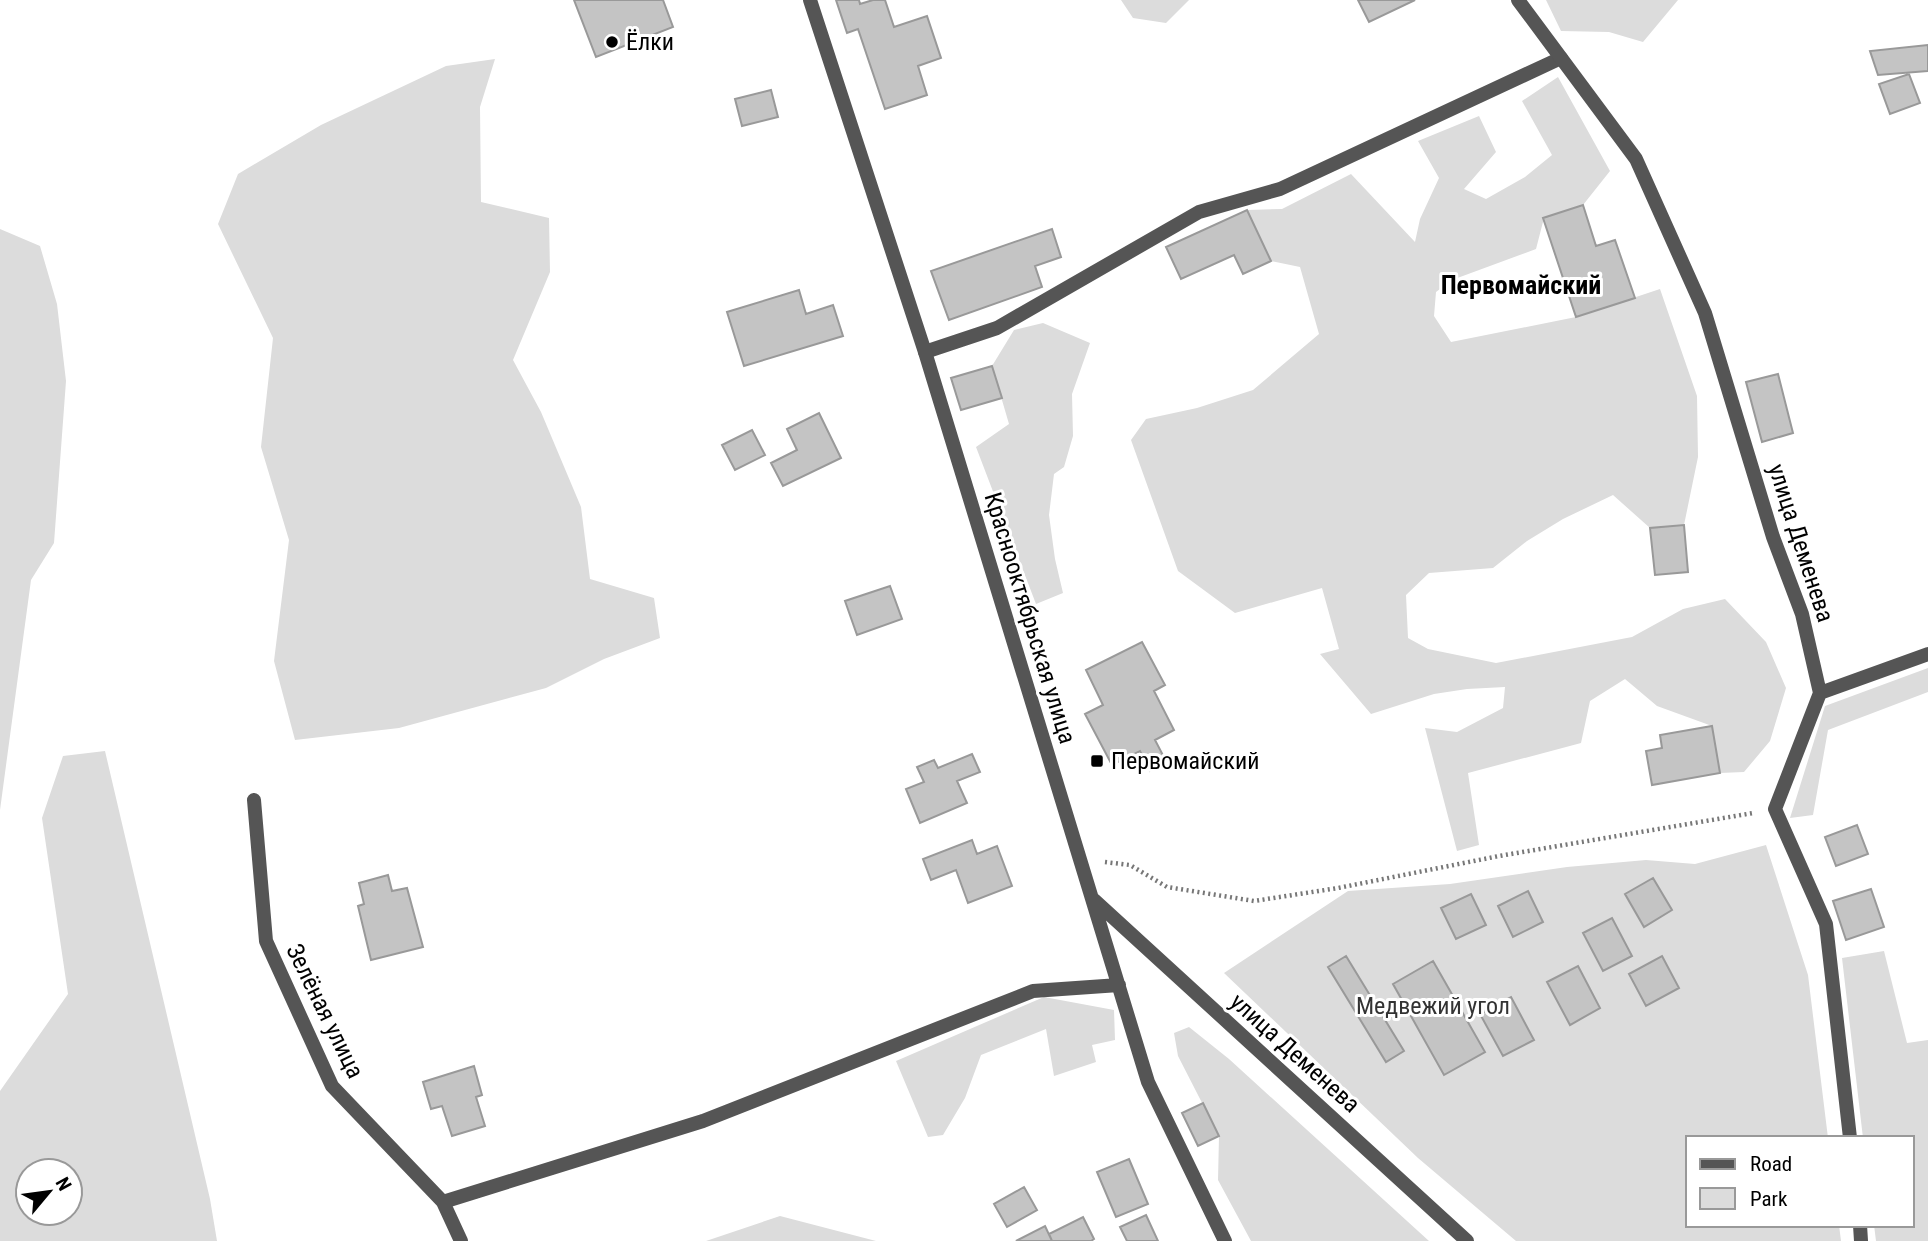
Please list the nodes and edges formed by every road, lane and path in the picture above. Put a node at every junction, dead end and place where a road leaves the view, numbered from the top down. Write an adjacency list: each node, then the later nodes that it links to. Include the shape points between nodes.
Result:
1 (810, 0): 4 (street, Краснооктябрьская улица)
2 (1518, 0): 3 (street, улица Деменева)
3 (1561, 58): 4 (street, via 1280,189 1199,212 997,328); 6 (street, улица Деменева, via 1636,159 1705,313 1773,537 1802,614)
4 (925, 352): 9 (street, Краснооктябрьская улица)
5 (1928, 654): 6 (street)
6 (1821, 693): 8 (street)
7 (254, 800): 13 (street, Зелёная улица, via 266,941 331,1086)
8 (1775, 809): 9 (path, via 1254,901 1167,887 1130,865); 12 (street, via 1826,923)
9 (1080, 859): 10 (street, Краснооктябрьская улица)
10 (1093, 899): 11 (street, Краснооктябрьская улица); 16 (street, улица Деменева)
11 (1118, 985): 13 (street, via 1032,991 703,1121); 15 (street, Краснооктябрьская улица, via 1147,1082)
12 (1850, 1136)
13 (443, 1202): 14 (street, Зелёная улица)
14 (461, 1241)
15 (1225, 1241)
16 (1467, 1241)

